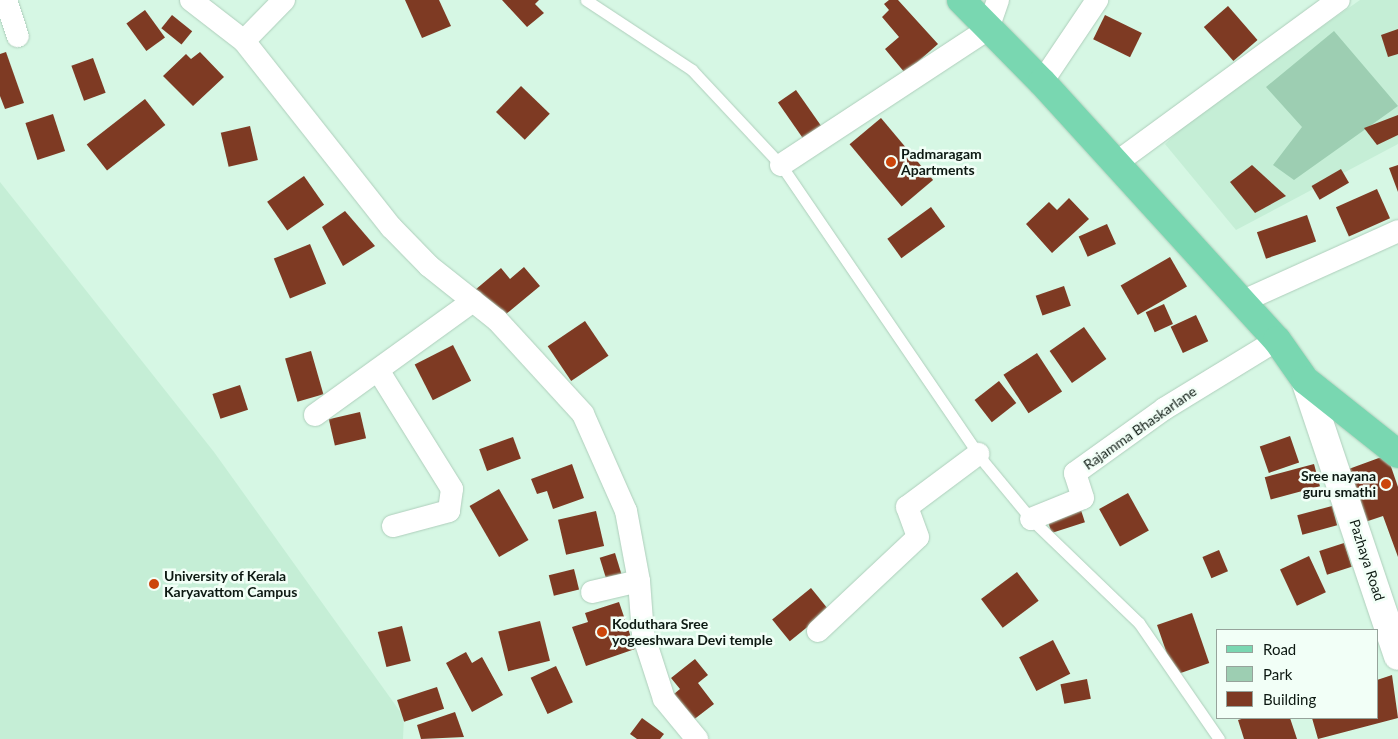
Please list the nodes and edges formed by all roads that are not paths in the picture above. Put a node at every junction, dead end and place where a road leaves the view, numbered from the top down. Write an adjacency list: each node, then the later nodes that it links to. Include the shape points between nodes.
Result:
1 (6, 0): 10 (street)
2 (191, 0): 11 (street)
3 (284, 0): 11 (street)
4 (586, 0): 14 (lane, via 692,70)
5 (961, 0): 9 (main road)
6 (998, 0): 9 (street)
7 (1097, 0): 12 (street)
8 (1339, 0): 13 (street)
9 (988, 30): 12 (main road); 14 (street)
10 (18, 36)
11 (244, 41): 16 (street, via 391,227 429,266)
12 (1042, 82): 13 (main road)
13 (1116, 163): 17 (main road)
14 (781, 165): 22 (lane)
15 (1398, 231): 17 (street)
16 (473, 301): 19 (street); 26 (street, via 538,362 583,414 626,511)
17 (1241, 302): 18 (main road)
18 (1277, 340): 20 (main road); 24 (street, Rajamma Bhaskarlane, via 1164,409 1075,473 1083,498)
19 (378, 370): 21 (street); 25 (street, via 452,489 449,511)
20 (1305, 380): 23 (main road); 29 (street, Pazhaya Road)
21 (315, 414)
22 (978, 454): 24 (lane); 28 (street, via 907,507 918,537)
23 (1398, 454)
24 (1031, 519): 31 (lane, via 1139,623)
25 (393, 526)
26 (639, 581): 27 (street); 30 (street, via 643,634 664,699)
27 (592, 592)
28 (818, 631)
29 (1398, 656)
30 (697, 739)
31 (1220, 739)

